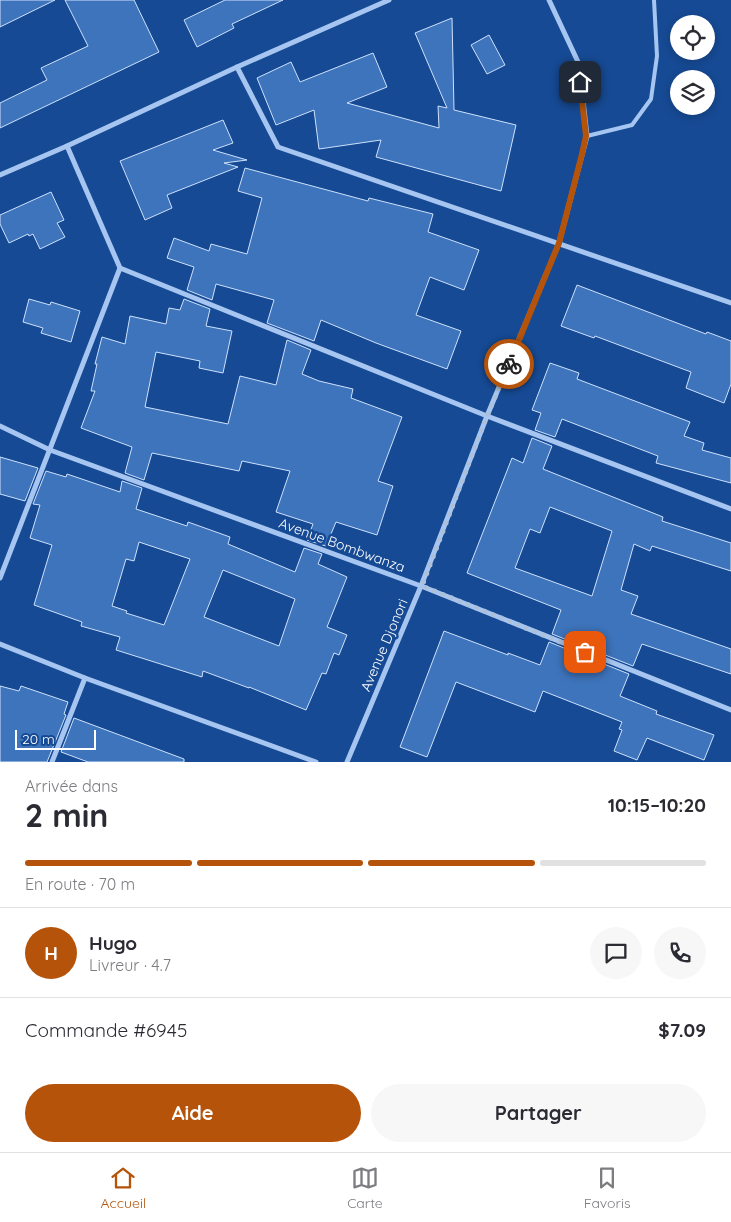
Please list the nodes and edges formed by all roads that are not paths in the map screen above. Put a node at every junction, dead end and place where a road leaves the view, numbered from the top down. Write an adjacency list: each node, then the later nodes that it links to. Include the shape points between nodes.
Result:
1 (389, 0): 4 (street)
2 (549, 0): 5 (street, Avenue Djonori, via 579,64)
3 (654, 0): 5 (lane, via 657,56 651,98 632,125)
4 (237, 67): 6 (street); 8 (street, via 278,148)
5 (586, 136): 8 (street, Avenue Djonori)
6 (67, 146): 7 (street); 9 (street)
7 (0, 175)
8 (559, 243): 10 (street); 11 (street, Avenue Djonori)
9 (120, 268): 11 (street); 13 (street)
10 (731, 303)
11 (487, 416): 14 (street); 16 (street, Avenue Djonori)
12 (0, 426): 13 (street, Avenue Bombwanza)
13 (50, 450): 15 (street); 16 (street, Avenue Bombwanza)
14 (731, 509)
15 (0, 578)
16 (422, 586): 19 (street, Avenue Bombwanza); 22 (street, Avenue Djonori)
17 (0, 644): 18 (street)
18 (85, 678): 20 (street); 21 (street)
19 (731, 710)
20 (52, 762)
21 (316, 762)
22 (347, 762)

